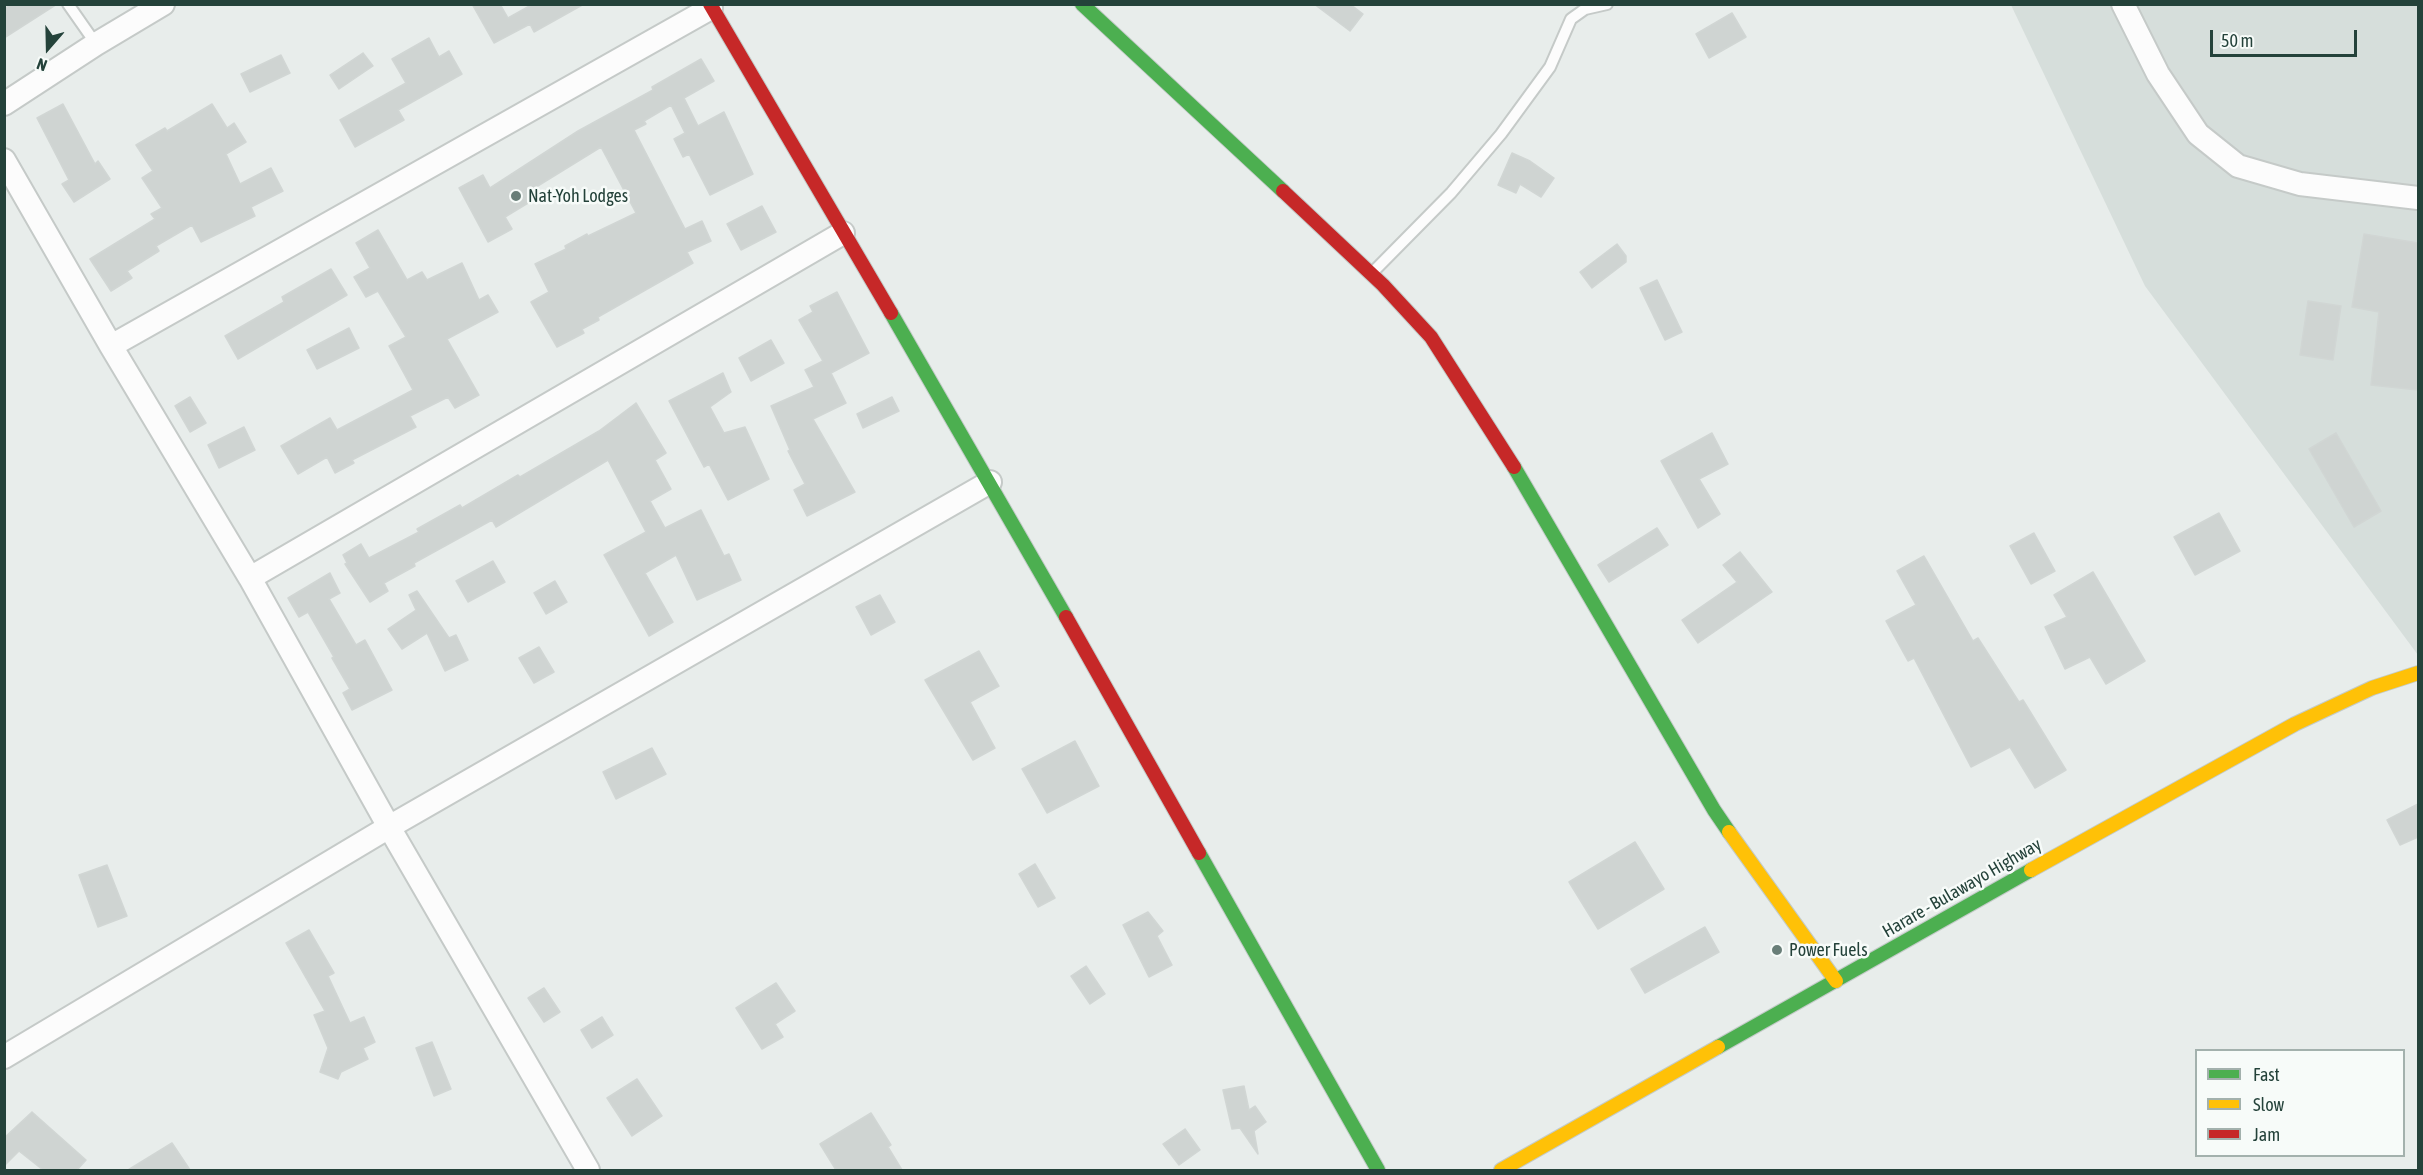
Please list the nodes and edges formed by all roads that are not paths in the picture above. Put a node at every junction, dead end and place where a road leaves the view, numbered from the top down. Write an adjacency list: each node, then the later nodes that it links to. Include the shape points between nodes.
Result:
1 (68, 4): 7 (lane)
2 (163, 4): 7 (street)
3 (1082, 4): 12 (main road)
4 (1607, 4): 12 (lane, via 1585,9 1570,19 1550,67 1501,134 1451,193)
5 (2123, 4): 10 (street, via 2158,74 2198,134 2238,166 2300,184)
6 (710, 6): 11 (main road); 13 (street)
7 (96, 44): 8 (street)
8 (4, 104)
9 (4, 160): 13 (street)
10 (2418, 198)
11 (843, 233): 14 (main road); 15 (street)
12 (1371, 274): 18 (main road, via 1431,337 1534,498 1714,810)
13 (111, 346): 15 (street)
14 (990, 482): 17 (street); 21 (main road)
15 (250, 578): 17 (street)
16 (2418, 673): 18 (main road, Harare - Bulawayo Highway, via 2372,688 2295,723)
17 (389, 827): 19 (street); 20 (street)
18 (1836, 981): 22 (main road, Harare - Bulawayo Highway)
19 (4, 1058)
20 (588, 1170)
21 (1378, 1170)
22 (1501, 1170)

